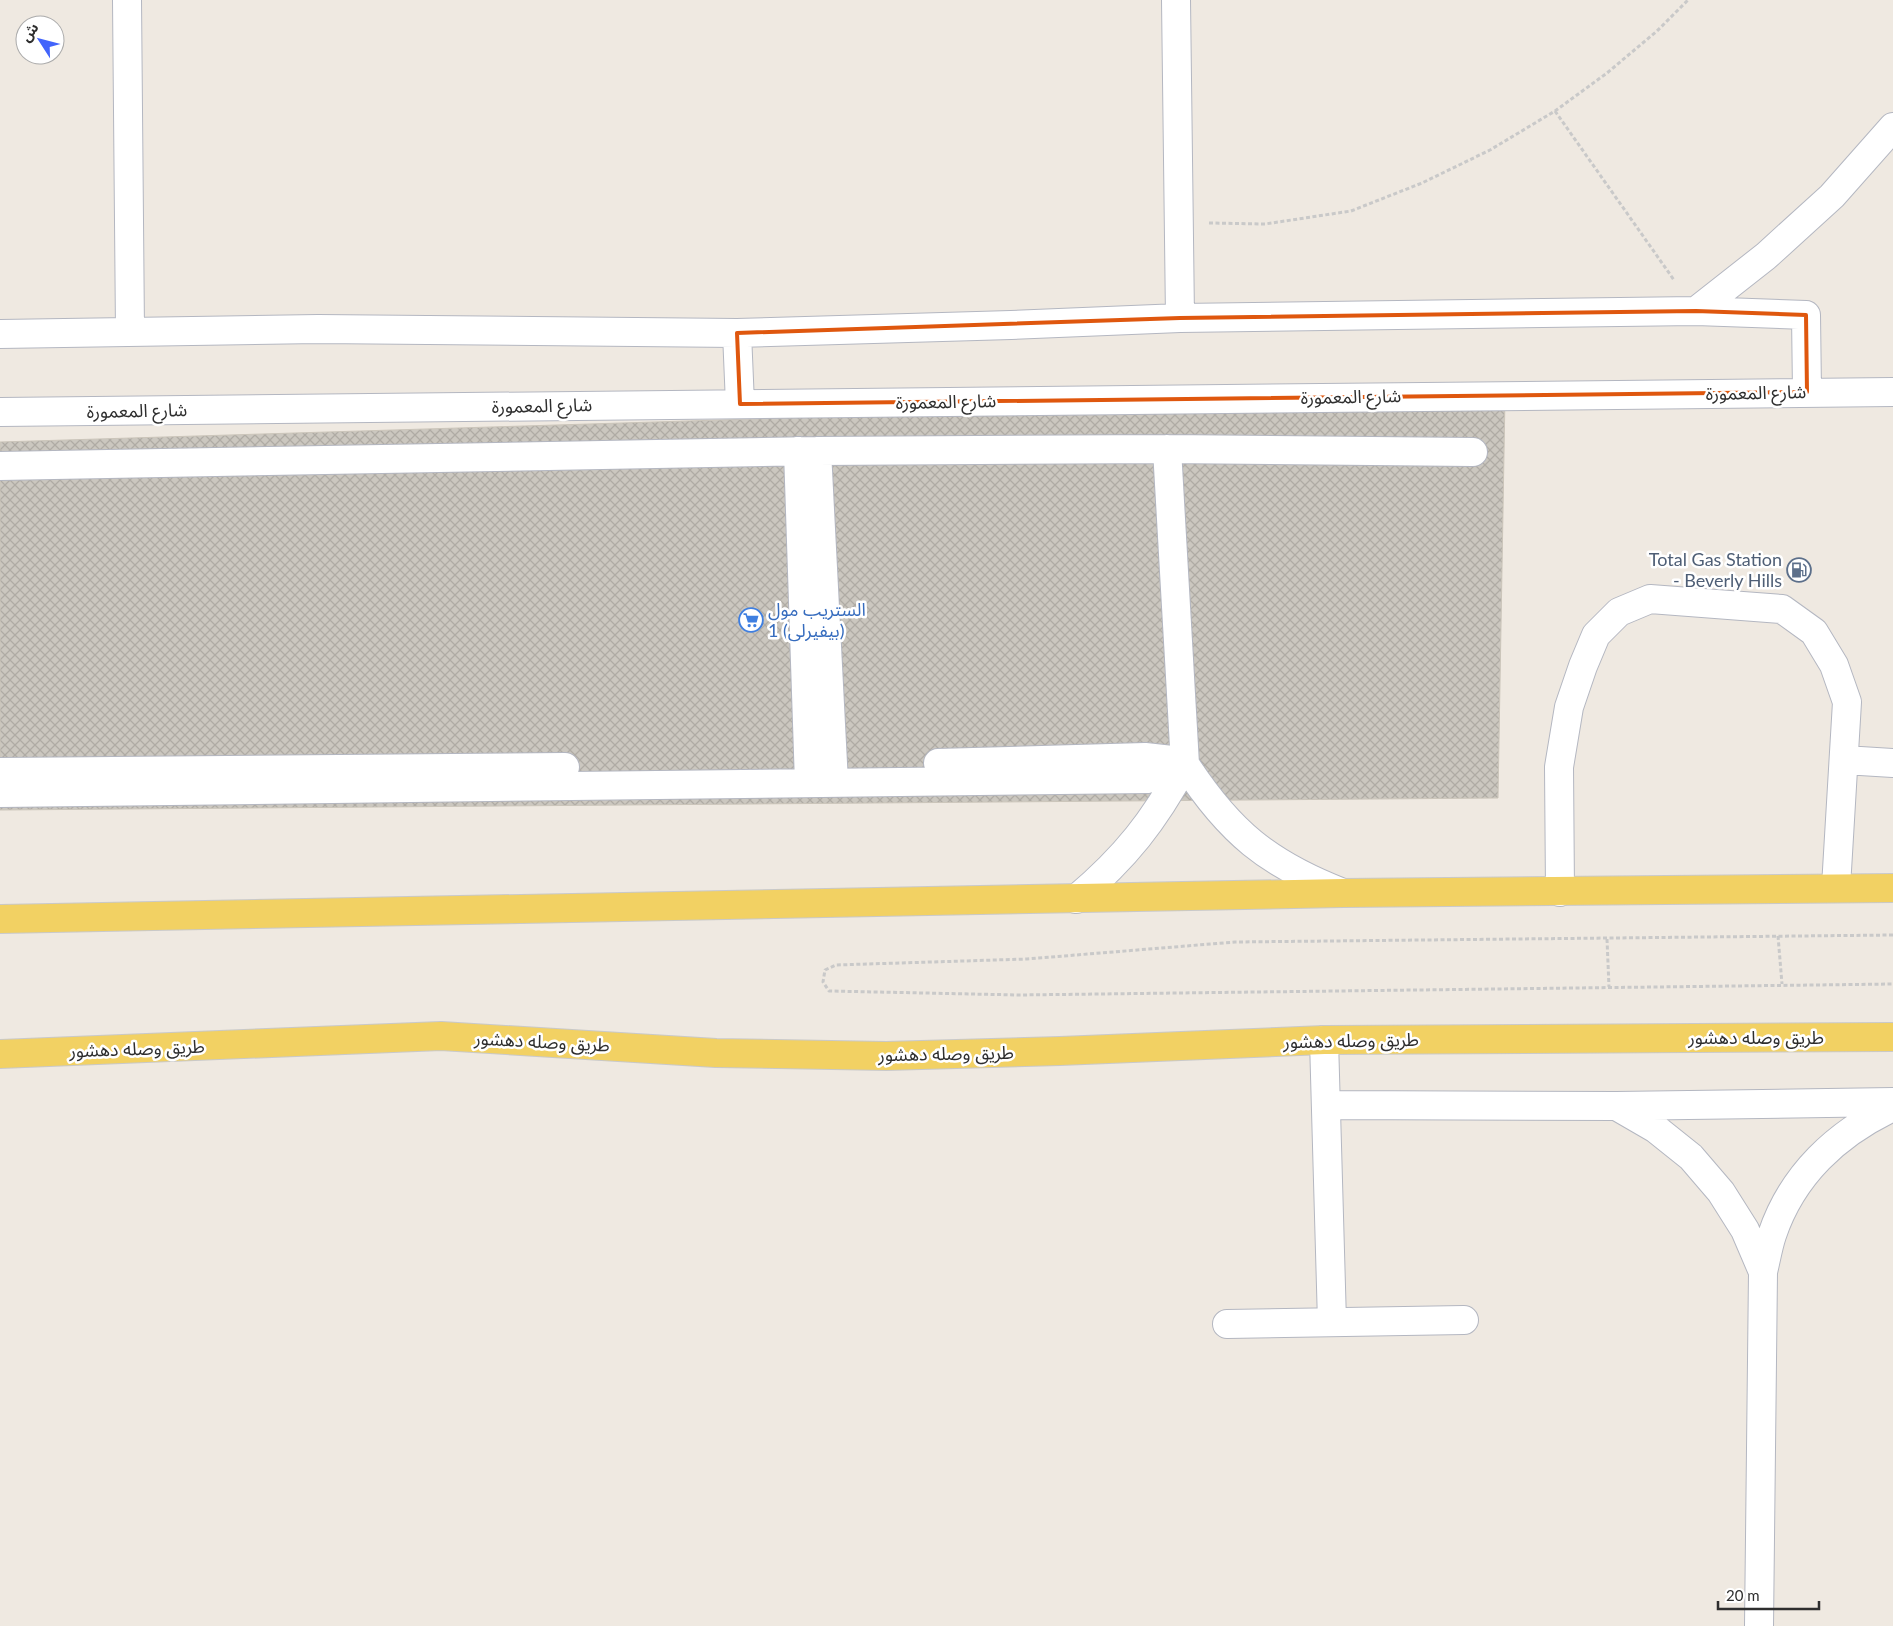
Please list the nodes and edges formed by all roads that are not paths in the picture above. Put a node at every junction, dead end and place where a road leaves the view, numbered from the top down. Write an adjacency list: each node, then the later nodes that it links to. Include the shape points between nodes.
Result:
1 (127, 0): 6 (street)
2 (1176, 0): 5 (street)
3 (1893, 127): 4 (street, via 1832,196 1766,256)
4 (1696, 311): 5 (street); 9 (street, via 1806,315)
5 (1180, 318): 7 (street)
6 (130, 332): 7 (street, via 318,329); 8 (street)
7 (737, 333): 11 (street)
8 (0, 334)
9 (1807, 392): 10 (street, شارع المعمورة); 11 (street, شارع المعمورة)
10 (1893, 392)
11 (740, 404): 12 (street, شارع المعمورة)
12 (0, 412)
13 (1166, 449): 14 (street); 15 (street); 19 (street)
14 (807, 451): 16 (street); 21 (street)
15 (1473, 452)
16 (0, 466)
17 (1844, 760): 18 (street); 23 (street); 25 (street, via 1847,702 1834,665 1814,632 1782,609 1650,599 1619,612 1596,635 1569,707 1559,767)
18 (1893, 763)
19 (1186, 764): 21 (street, via 1147,779); 26 (street, via 1204,793 1252,843 1280,864); 27 (street, via 1133,845 1103,877)
20 (0, 772): 21 (street)
21 (821, 774): 22 (street)
22 (0, 793)
23 (1836, 887): 24 (main road); 25 (main road)
24 (1893, 888)
25 (1560, 892): 26 (main road)
26 (1343, 893): 27 (main road)
27 (1076, 899): 28 (main road)
28 (0, 919)
29 (1893, 1037): 30 (main road, طريق وصله دهشور)
30 (1324, 1040): 31 (main road, طريق وصله دهشور, via 886,1056 716,1053 441,1036); 33 (street)
31 (0, 1054)
32 (1893, 1102): 34 (street)
33 (1326, 1106): 34 (street); 38 (street)
34 (1616, 1106): 36 (street, via 1656,1128 1691,1157 1731,1207)
35 (1893, 1107): 36 (street, via 1868,1118 1837,1140 1810,1168 1788,1200 1772,1235)
36 (1763, 1272): 40 (street)
37 (1464, 1320): 38 (street)
38 (1332, 1322): 39 (street)
39 (1228, 1324)
40 (1759, 1626)

